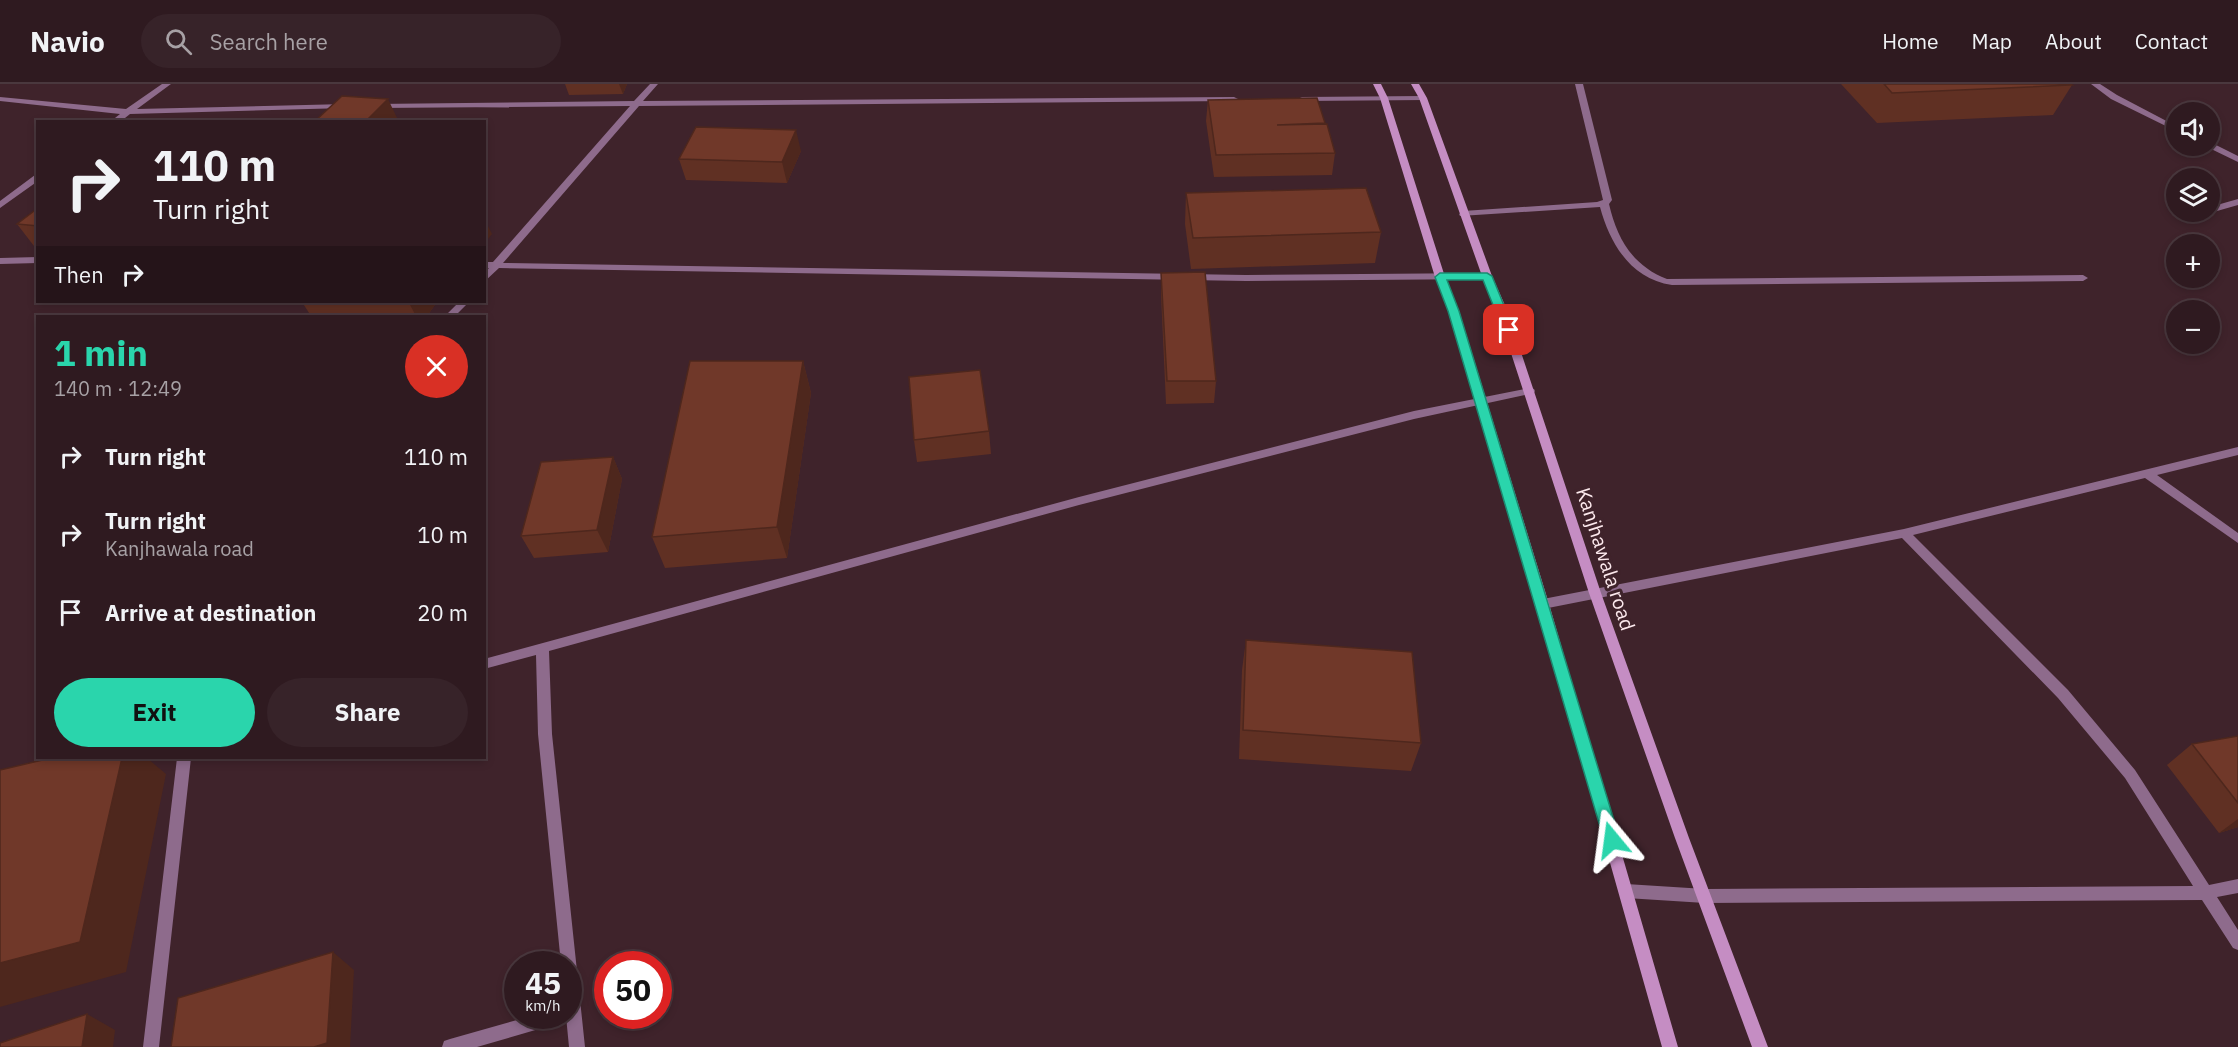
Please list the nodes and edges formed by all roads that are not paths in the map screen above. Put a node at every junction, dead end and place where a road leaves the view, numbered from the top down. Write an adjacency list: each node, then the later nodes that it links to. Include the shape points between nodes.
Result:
1 (167, 84): 13 (street)
2 (654, 84): 12 (street)
3 (1377, 84): 7 (main road)
4 (1415, 84): 8 (main road, Kanjhawala road)
5 (1579, 84): 21 (street, via 1608,200)
6 (2095, 84): 15 (street)
7 (1384, 98): 8 (street); 11 (street); 30 (main road)
8 (1423, 98): 23 (main road, Kanjhawala road)
9 (0, 99): 13 (street)
10 (1242, 99): 12 (street)
11 (1289, 99)
12 (637, 104): 13 (street); 27 (street)
13 (127, 112): 14 (street)
14 (117, 120)
15 (2166, 124)
16 (2220, 150): 17 (street)
17 (2238, 159)
18 (36, 178): 20 (street)
19 (2238, 202): 22 (street)
20 (0, 204)
21 (1604, 204): 23 (street); 31 (street, via 1609,226 1629,259 1665,282)
22 (2220, 207)
23 (1463, 214): 28 (main road, Kanjhawala road)
24 (36, 260): 25 (street)
25 (0, 261)
26 (486, 265): 27 (street)
27 (497, 265): 29 (street); 30 (street, via 1246,278)
28 (1487, 276): 30 (street); 34 (main road, Kanjhawala road)
29 (486, 277)
30 (1440, 277): 35 (main road)
31 (2083, 278)
32 (463, 303): 33 (street)
33 (451, 315)
34 (1530, 391): 35 (street); 40 (main road, Kanjhawala road)
35 (1480, 400): 41 (main road); 42 (street, via 1079,501)
36 (2238, 452): 37 (street)
37 (2146, 473): 38 (street); 39 (street)
38 (1904, 533): 40 (street); 47 (street, via 2063,693 2130,774)
39 (2238, 539)
40 (1595, 593): 41 (street); 48 (main road, Kanjhawala road)
41 (1543, 604): 46 (main road)
42 (542, 647): 43 (street); 50 (street, via 545,734)
43 (486, 663)
44 (184, 759): 53 (street)
45 (2238, 886): 47 (street)
46 (1626, 891): 48 (street); 56 (main road)
47 (2205, 893): 48 (street); 49 (street)
48 (1705, 896): 57 (main road, Kanjhawala road)
49 (2238, 944)
50 (565, 951)
51 (512, 1029): 54 (street)
52 (574, 1029): 55 (street)
53 (151, 1047)
54 (450, 1047)
55 (577, 1047)
56 (1670, 1047)
57 (1760, 1047)

